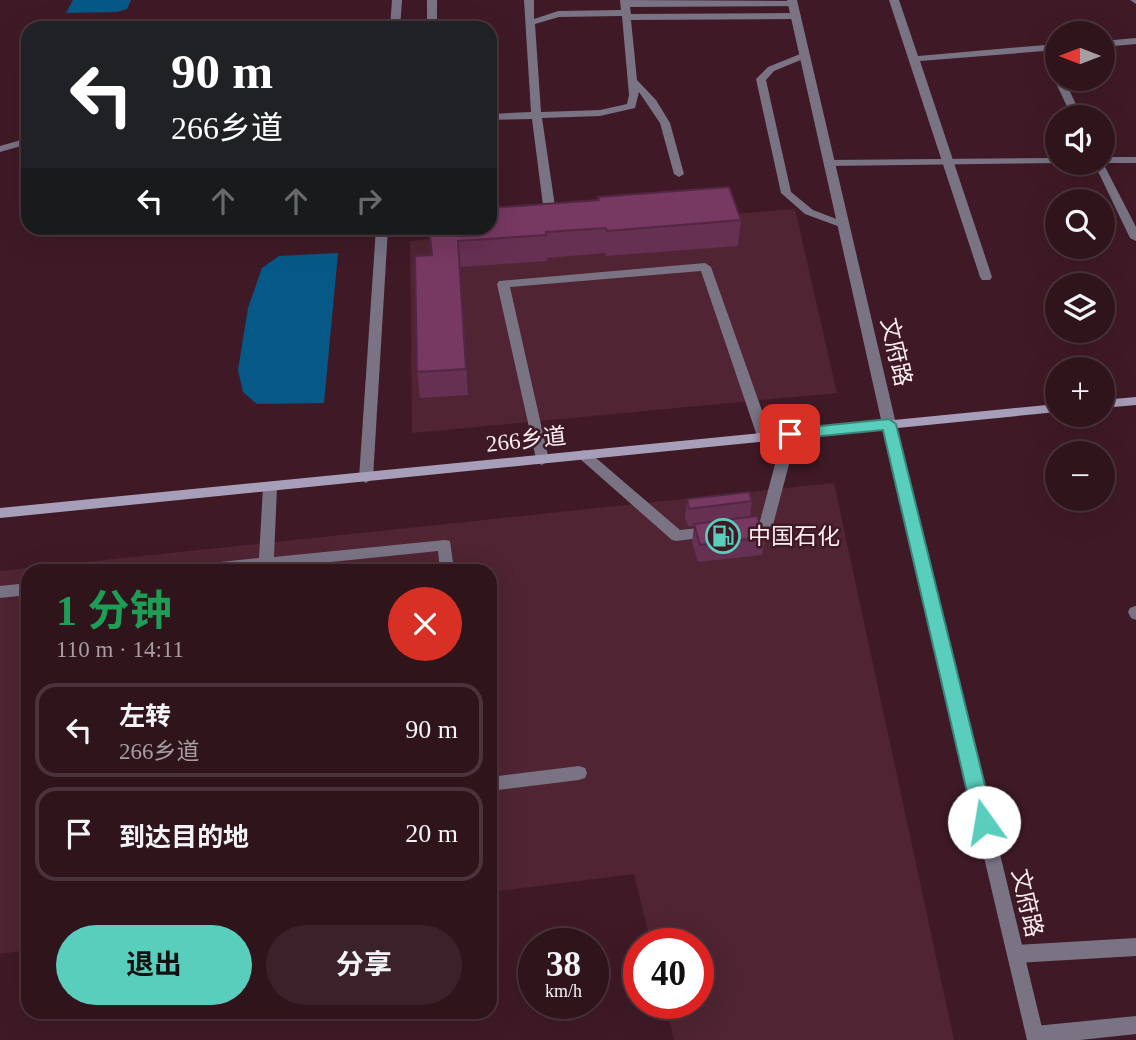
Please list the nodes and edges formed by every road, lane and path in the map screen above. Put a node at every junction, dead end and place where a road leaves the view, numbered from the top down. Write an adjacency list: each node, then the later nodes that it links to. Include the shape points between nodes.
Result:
1 (397, 0): 8 (street)
2 (432, 0): 9 (street)
3 (894, 0): 15 (street)
4 (529, 4): 7 (street); 10 (street)
5 (794, 7): 6 (street); 14 (street, 文府路)
6 (626, 9): 7 (street); 16 (street)
7 (558, 14): 10 (street)
8 (396, 21)
9 (432, 21)
10 (530, 23): 17 (street)
11 (1136, 41): 12 (street)
12 (1115, 43)
13 (1045, 48): 15 (street)
14 (805, 55): 25 (street, 文府路); 29 (street, via 771,69 761,79 786,193 809,212)
15 (914, 59): 24 (street)
16 (633, 81): 17 (street, via 631,106 617,111); 26 (street, via 655,102 664,119)
17 (536, 116): 18 (street); 28 (street)
18 (497, 117)
19 (21, 143): 20 (street)
20 (0, 149)
21 (1136, 160): 23 (street)
22 (1045, 161): 24 (street)
23 (1115, 161)
24 (948, 162): 25 (street); 32 (street)
25 (830, 163): 29 (street, 文府路)
26 (679, 174)
27 (1107, 175): 31 (street)
28 (550, 213)
29 (843, 225): 36 (street, 文府路)
30 (382, 235): 41 (street)
31 (1136, 238)
32 (986, 277)
33 (1136, 401): 34 (main road)
34 (1115, 403)
35 (1045, 409): 36 (main road, 266乡道)
36 (889, 424): 37 (main road, 266乡道); 52 (street, 文府路)
37 (790, 434): 38 (main road, 266乡道); 39 (street, via 766,525 677,536)
38 (764, 436): 39 (main road, 266乡道); 40 (street, via 705,267 503,284)
39 (584, 455): 40 (main road, 266乡道)
40 (542, 460): 41 (main road, 266乡道)
41 (366, 478): 42 (main road, 266乡道)
42 (270, 487): 43 (main road, 266乡道); 44 (street)
43 (0, 513)
44 (266, 564)
45 (290, 564): 46 (street, via 444,545)
46 (446, 564)
47 (21, 590): 48 (street)
48 (0, 592)
49 (579, 773): 50 (street)
50 (497, 783)
51 (1136, 947): 52 (street)
52 (1016, 954): 54 (street, 文府路)
53 (1136, 1025): 54 (street)
54 (1035, 1037)

